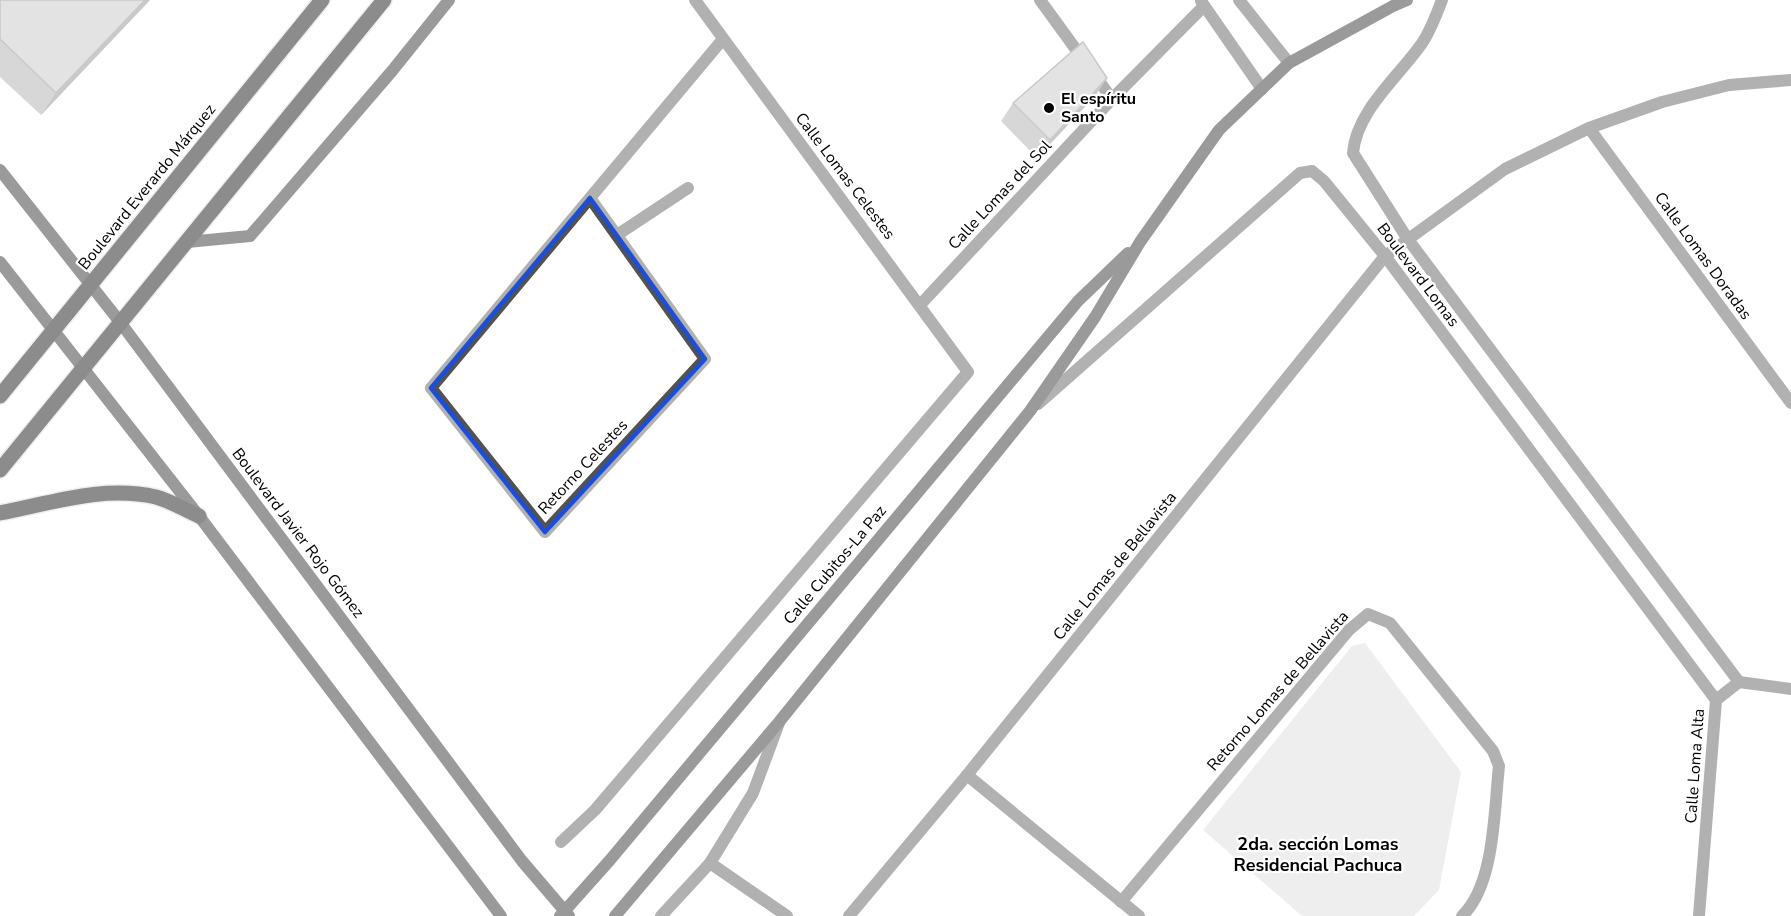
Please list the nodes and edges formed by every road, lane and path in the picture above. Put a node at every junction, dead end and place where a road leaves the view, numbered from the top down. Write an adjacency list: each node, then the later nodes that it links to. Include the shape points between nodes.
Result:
1 (322, 0): 25 (main road, Boulevard Everardo Márquez)
2 (384, 0): 21 (main road)
3 (449, 0): 21 (main road, via 250,236)
4 (695, 0): 10 (street, Calle Lomas Celestes)
5 (1040, 0): 14 (street)
6 (1239, 0): 11 (street)
7 (1407, 0): 11 (main road, Calle Cubitos-La Paz)
8 (1442, 0): 20 (street, Boulevard Lomas, via 1422,43 1361,120 1354,138 1353,153)
9 (1202, 3): 13 (street); 14 (street, Calle Lomas del Sol)
10 (723, 39): 18 (street, Retorno Celestes); 26 (street, Calle Lomas Celestes)
11 (1289, 63): 13 (main road, Calle Cubitos-La Paz)
12 (1791, 80): 15 (street, Calle Lomas de Bellavista, via 1729,85 1662,102)
13 (1262, 89): 22 (main road, Calle Cubitos-La Paz, via 1219,130)
14 (1112, 99): 26 (street, Calle Lomas del Sol)
15 (1589, 128): 20 (street, Calle Lomas de Bellavista, via 1505,169); 31 (street, Calle Lomas Doradas)
16 (0, 170): 25 (main road, Boulevard Javier Rojo Gómez)
17 (688, 188): 19 (street)
18 (590, 198): 19 (street, Retorno Celestes); 19 (street, Retorno Celestes, via 431,388 545,532 705,359)
19 (617, 235)
20 (1407, 238): 23 (street, Calle Lomas de Bellavista); 36 (street, Boulevard Lomas)
21 (187, 242): 27 (main road)
22 (1140, 242): 32 (main road, Calle Cubitos-La Paz, via 1095,317); 44 (main road, Calle Cubitos-La Paz, via 1078,301)
23 (1385, 256): 32 (street, Boulevard Lomas, via 1324,181 1312,171 1300,172); 38 (street, Boulevard Lomas); 40 (street, Calle Lomas de Bellavista)
24 (0, 262): 28 (main road)
25 (91, 285): 27 (main road, Boulevard Javier Rojo Gómez); 28 (main road, Boulevard Everardo Márquez)
26 (920, 305): 41 (street, Calle Lomas Celestes, via 968,372 595,810)
27 (120, 322): 29 (main road); 44 (main road, Boulevard Javier Rojo Gómez)
28 (54, 330): 29 (main road); 30 (main road, Boulevard Everardo Márquez)
29 (84, 369): 33 (main road); 35 (main road)
30 (0, 396)
31 (1791, 403)
32 (1030, 411): 39 (main road, Calle Cubitos-La Paz)
33 (0, 470)
34 (0, 513): 35 (main road, via 97,492 158,498)
35 (199, 516): 45 (main road)
36 (1739, 682): 37 (street); 38 (street, Calle Loma Alta)
37 (1791, 689)
38 (1716, 700): 52 (street, Calle Loma Alta)
39 (779, 722): 42 (street, via 753,793); 46 (main road, Calle Cubitos-La Paz)
40 (967, 775): 43 (street); 49 (street, Calle Lomas de Bellavista)
41 (561, 842)
42 (710, 863): 47 (street); 48 (street)
43 (1121, 902): 50 (street); 51 (street, Retorno Lomas de Bellavista, via 1349,630 1368,614 1390,623 1493,751 1498,766 1488,864 1481,889)
44 (565, 914)
45 (501, 916)
46 (615, 916)
47 (660, 916)
48 (787, 916)
49 (849, 916)
50 (1139, 916)
51 (1462, 916)
52 (1700, 916)

